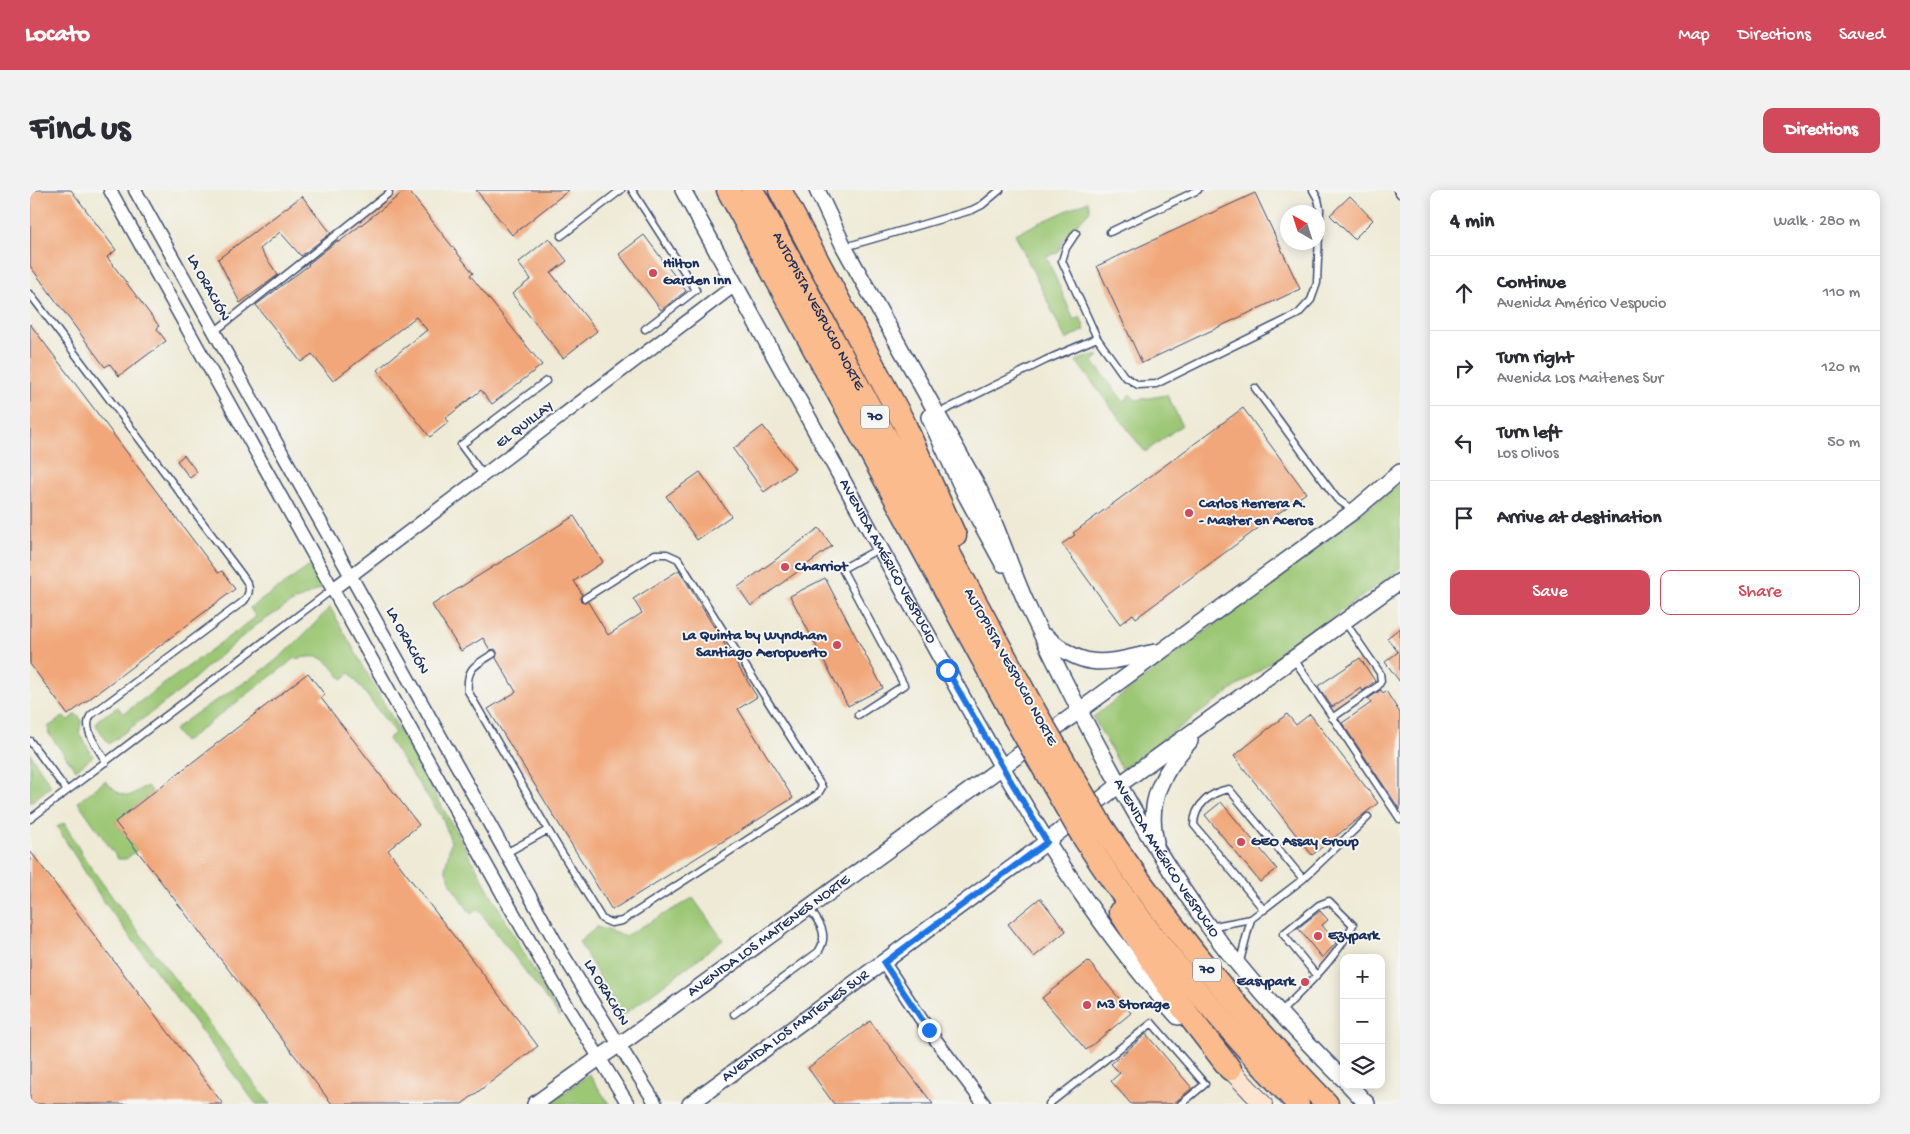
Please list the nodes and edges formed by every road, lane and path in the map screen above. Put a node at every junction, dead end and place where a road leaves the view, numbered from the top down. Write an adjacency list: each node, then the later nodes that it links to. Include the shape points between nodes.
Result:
1 (110, 190): 39 (street)
2 (135, 190): 27 (street, LA ORACIÓN)
3 (621, 190): 20 (lane)
4 (632, 190): 26 (lane, via 696,290)
5 (683, 190): 24 (street, AVENIDA AMÉRICO VESPUCIO)
6 (715, 190): 23 (highway)
7 (728, 190): 23 (highway, AUTOPISTA VESPUCIO NORTE / 70)
8 (752, 190): 44 (highway, AUTOPISTA VESPUCIO NORTE / 70)
9 (780, 190): 22 (highway)
10 (792, 190): 22 (highway)
11 (816, 190): 21 (street, AVENIDA AMÉRICO VESPUCIO)
12 (1000, 190): 21 (lane, via 972,210)
13 (1198, 190): 18 (lane)
14 (1313, 190): 28 (lane, via 1320,210 1317,283 1311,300 1298,314 1156,384 1138,384 1124,376)
15 (1397, 190): 17 (lane)
16 (389, 193): 27 (lane)
17 (1400, 194)
18 (1110, 232)
19 (1076, 233): 28 (lane, via 1062,260)
20 (560, 236)
21 (844, 247): 29 (street, AVENIDA AMÉRICO VESPUCIO)
22 (812, 250): 44 (highway, via 911,438 975,581)
23 (778, 282): 49 (highway, AUTOPISTA VESPUCIO NORTE / 70)
24 (735, 285): 34 (street, EL QUILLAY); 36 (street, AVENIDA AMÉRICO VESPUCIO)
25 (30, 294): 54 (lane, via 249,587 249,594 244,600 91,715 87,723 89,732)
26 (645, 329)
27 (214, 332): 37 (street, LA ORACIÓN)
28 (1096, 338): 32 (lane)
29 (911, 369): 32 (street, AVENIDA AMÉRICO VESPUCIO); 41 (street, AVENIDA AMÉRICO VESPUCIO, via 923,405 954,471)
30 (546, 381): 34 (lane, via 462,446)
31 (1255, 388): 35 (lane, via 1337,499)
32 (937, 414): 41 (street, AVENIDA AMÉRICO VESPUCIO, via 987,505)
33 (1400, 472): 35 (street, AVENIDA LOS MAITENES NORTE)
34 (484, 476): 37 (street, EL QUILLAY)
35 (1354, 511): 45 (street, AVENIDA LOS MAITENES NORTE)
36 (880, 548): 50 (lane, via 842,570 904,685); 55 (street, AVENIDA AMÉRICO VESPUCIO)
37 (352, 576): 39 (street, EL QUILLAY); 65 (street, LA ORACIÓN)
38 (1400, 580): 42 (street)
39 (333, 589): 54 (lane); 77 (street, via 516,917)
40 (585, 598): 61 (lane, via 655,554 667,554 678,559 822,787 818,794 622,921 610,923 602,919)
41 (1029, 608): 43 (street, AVENIDA AMÉRICO VESPUCIO)
42 (1344, 621): 47 (street); 51 (lane, via 1380,673 1381,681)
43 (1040, 630): 45 (street, via 1066,654 1084,660 1114,661); 48 (street, AVENIDA AMÉRICO VESPUCIO)
44 (998, 644): 49 (highway, AUTOPISTA VESPUCIO NORTE / 70)
45 (1159, 652): 48 (street, AVENIDA LOS MAITENES NORTE)
46 (493, 654): 61 (lane, via 470,671 468,690)
47 (1293, 658): 51 (lane); 52 (street)
48 (1080, 710): 55 (street, AVENIDA LOS MAITENES NORTE); 56 (street, AVENIDA AMÉRICO VESPUCIO)
49 (1023, 713): 62 (highway, AUTOPISTA VESPUCIO NORTE / 70, bridge)
50 (858, 715)
51 (1332, 718): 60 (lane)
52 (1206, 722): 56 (street, AVENIDA LOS MAITENES SUR); 64 (street, via 1174,760 1156,795 1153,826)
53 (30, 741): 57 (lane)
54 (106, 762): 57 (lane)
55 (1002, 766): 63 (street, AVENIDA AMÉRICO VESPUCIO); 67 (street, AVENIDA LOS MAITENES NORTE)
56 (1119, 785): 63 (street, AVENIDA LOS MAITENES SUR); 64 (street, AVENIDA AMÉRICO VESPUCIO)
57 (67, 791): 59 (lane)
58 (1368, 817): 66 (lane)
59 (30, 819)
60 (1400, 819)
61 (548, 830): 65 (lane)
62 (1091, 836): 78 (highway, via 1116,905 1195,1025); 89 (highway, AUTOPISTA VESPUCIO NORTE / 70, via 1137,914 1195,989); 90 (highway, AUTOPISTA VESPUCIO NORTE / 70, via 1150,896 1258,1030)
63 (1047, 842): 71 (street, AVENIDA LOS MAITENES SUR); 78 (street, AVENIDA AMÉRICO VESPUCIO, via 1124,953 1178,1016)
64 (1159, 851): 70 (street, AVENIDA AMÉRICO VESPUCIO)
65 (506, 853): 76 (street, LA ORACIÓN)
66 (1303, 879): 68 (lane); 68 (lane, via 1230,790 1218,791 1204,800 1194,815 1194,825)
67 (809, 907): 75 (lane, via 823,931 821,948); 76 (street, AVENIDA LOS MAITENES NORTE)
68 (1264, 910): 69 (lane)
69 (1251, 919): 70 (lane); 72 (lane)
70 (1209, 927): 72 (street, AVENIDA AMÉRICO VESPUCIO)
71 (884, 963): 85 (street, AVENIDA LOS MAITENES SUR); 86 (street)
72 (1239, 966): 74 (street, AVENIDA AMÉRICO VESPUCIO)
73 (1316, 975): 73 (lane, via 1283,934 1319,905 1329,901 1353,925 1345,942); 74 (lane)
74 (1280, 1013): 79 (street, AVENIDA AMÉRICO VESPUCIO)
75 (734, 1014)
76 (618, 1046): 77 (street, AVENIDA LOS MAITENES NORTE); 84 (street, LA ORACIÓN)
77 (599, 1058): 82 (street, AVENIDA LOS MAITENES NORTE); 83 (street)
78 (1230, 1069): 88 (main road, AVENIDA AMÉRICO VESPUCIO)
79 (1340, 1076)
80 (1353, 1089): 91 (street)
81 (1053, 1103): 87 (lane, via 1152,1023 1205,1084)
82 (535, 1104)
83 (628, 1104)
84 (656, 1104)
85 (690, 1104)
86 (984, 1104)
87 (1181, 1104)
88 (1263, 1104)
89 (1298, 1104)
90 (1327, 1104)
91 (1367, 1104)

